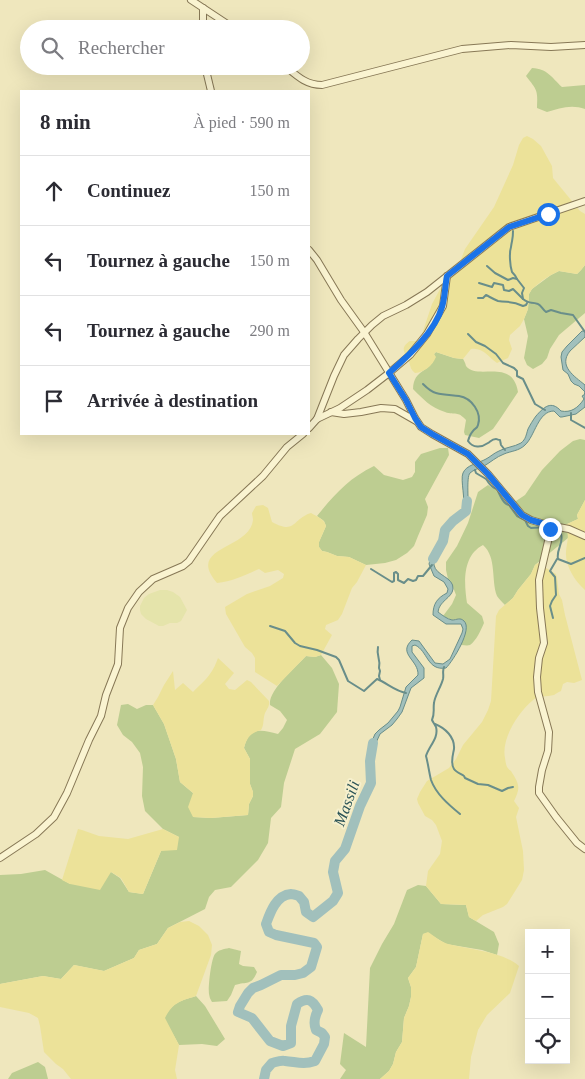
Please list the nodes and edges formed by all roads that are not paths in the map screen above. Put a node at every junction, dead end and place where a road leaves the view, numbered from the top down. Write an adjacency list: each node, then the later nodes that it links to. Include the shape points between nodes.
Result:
1 (191, 0): 2 (street)
2 (203, 8): 3 (street); 4 (street)
3 (203, 20)
4 (221, 20)
5 (585, 45): 7 (street, via 462,48 322,85 307,83)
6 (207, 75): 8 (street)
7 (297, 75)
8 (211, 90)
9 (585, 201): 11 (street, via 509,227)
10 (310, 251): 12 (street)
11 (447, 276): 12 (street, via 427,292 383,316); 13 (street, via 443,306 437,318 410,355)
12 (364, 332): 13 (street); 15 (street, via 344,355)
13 (389, 373): 14 (street); 16 (street)
14 (331, 412): 15 (street); 16 (street, via 344,414 395,409)
15 (317, 419): 17 (street)
16 (417, 422): 19 (street, via 468,454 522,515)
17 (310, 427)
18 (302, 435): 22 (street, via 220,516 189,561 153,579 139,592 120,628 118,664 101,716 67,793 54,817 36,834)
19 (548, 525): 20 (street); 21 (street, via 549,537 539,580 544,643 537,677 549,738 539,793)
20 (585, 536)
21 (585, 849)
22 (0, 858)

